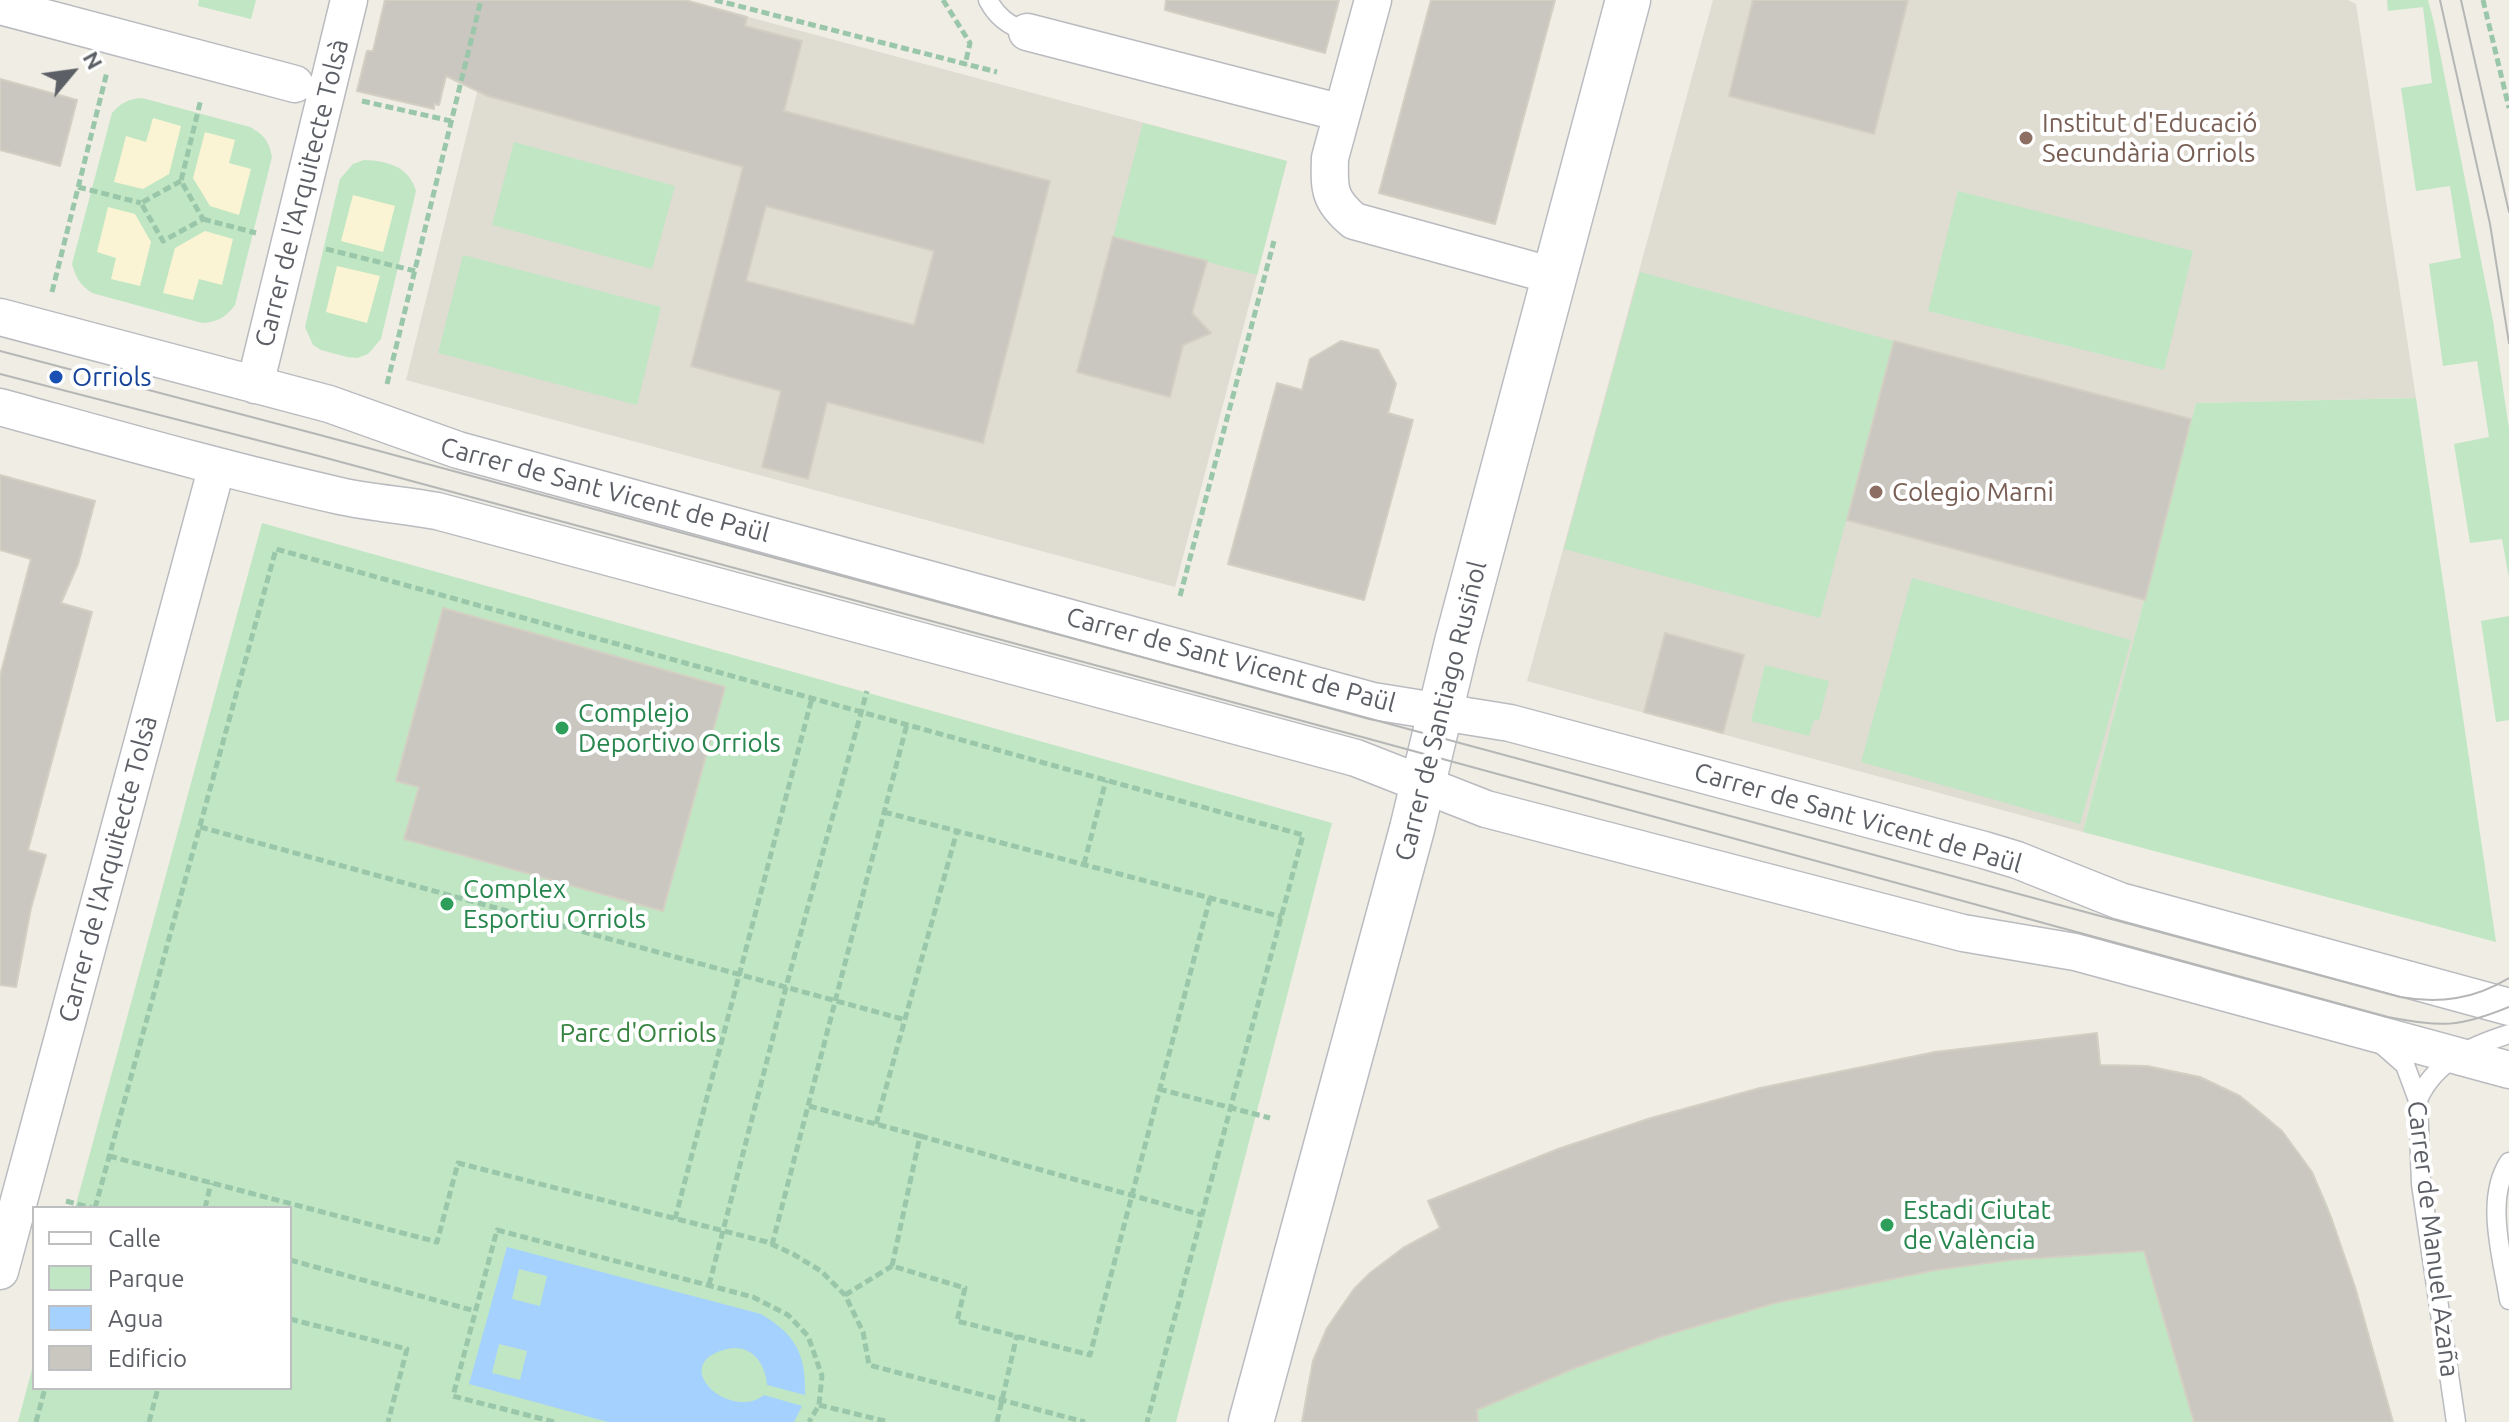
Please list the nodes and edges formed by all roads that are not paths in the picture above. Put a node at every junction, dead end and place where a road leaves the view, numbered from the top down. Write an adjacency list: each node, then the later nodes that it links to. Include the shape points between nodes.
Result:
1 (349, 0): 11 (street, Carrer de l'Arquitecte Tolsà)
2 (988, 0): 6 (lane, via 996,15)
3 (1373, 0): 8 (street)
4 (1628, 0): 9 (street, Carrer de Santiago Rusiñol)
5 (0, 6): 7 (street)
6 (1027, 32): 8 (street)
7 (295, 84)
8 (1342, 113): 9 (street, via 1329,184 1337,206 1354,221)
9 (1554, 276): 14 (street, Carrer de Santiago Rusiñol)
10 (0, 317): 11 (street, Carrer de Sant Vicent de Paül)
11 (255, 385): 14 (street, Carrer de Sant Vicent de Paül, via 519,467 1373,701)
12 (0, 407): 13 (street)
13 (217, 466): 15 (street, via 344,497 437,511 1356,758); 23 (street, Carrer de l'Arquitecte Tolsà)
14 (1441, 711): 15 (street, Carrer de Santiago Rusiñol); 16 (street, Carrer de Sant Vicent de Paül, via 1510,723 1984,850 2120,901)
15 (1423, 786): 17 (street, via 1486,809 1963,933 2075,952); 26 (street, Carrer de Santiago Rusiñol)
16 (2509, 1007)
17 (2361, 1030): 19 (street); 21 (lane, Carrer de Manuel Azaña, via 2405,1065)
18 (2509, 1034): 19 (lane)
19 (2454, 1056): 20 (street); 21 (lane, via 2425,1083)
20 (2509, 1070)
21 (2418, 1100): 27 (lane, Carrer de Manuel Azaña, via 2421,1184)
22 (2509, 1162): 25 (lane, via 2497,1194 2497,1220)
23 (13, 1175): 24 (street, Carrer de l'Arquitecte Tolsà)
24 (0, 1271)
25 (2509, 1300)
26 (1251, 1422)
27 (2456, 1422)

